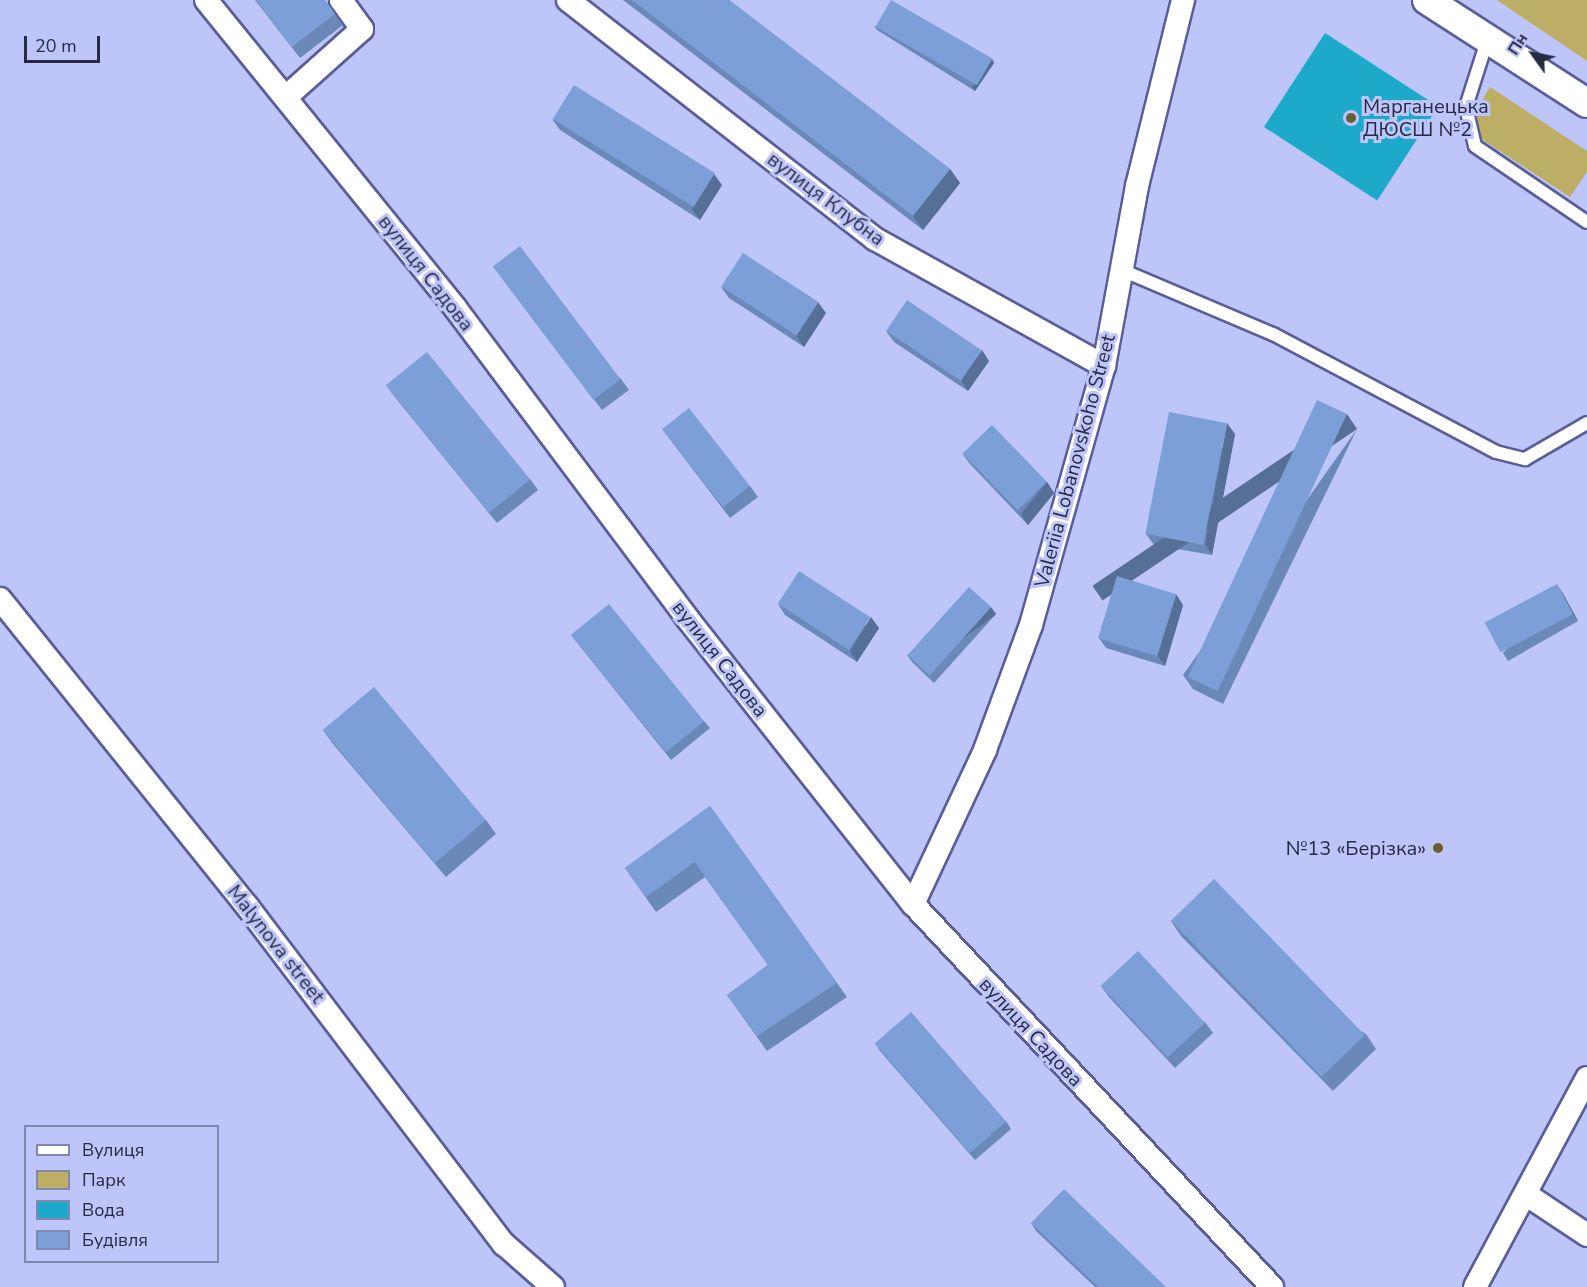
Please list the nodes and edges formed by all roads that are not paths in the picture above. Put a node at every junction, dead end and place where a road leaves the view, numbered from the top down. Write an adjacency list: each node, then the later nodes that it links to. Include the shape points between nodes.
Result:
1 (206, 0): 7 (street, вулиця Садова)
2 (341, 0): 7 (street, via 362,29)
3 (568, 0): 11 (street, вулиця Клубна, via 875,239)
4 (1183, 0): 10 (street, Valeriia Lobanovskoho Street)
5 (1427, 0): 6 (street)
6 (1487, 40): 8 (street); 9 (lane, via 1466,107 1474,146)
7 (286, 97): 14 (street, вулиця Садова, via 456,309 687,618)
8 (1587, 103)
9 (1587, 222)
10 (1122, 270): 11 (street, Valeriia Lobanovskoho Street); 12 (lane, via 1273,334 1496,452 1525,459)
11 (1104, 366): 14 (street, Valeriia Lobanovskoho Street, via 1031,625 985,750)
12 (1587, 423)
13 (0, 599): 18 (street, Malynova street, via 247,906 504,1244)
14 (913, 904): 19 (street, вулиця Садова)
15 (1587, 1078): 16 (street)
16 (1527, 1195): 17 (street); 20 (street)
17 (1587, 1235)
18 (553, 1287)
19 (1272, 1287)
20 (1475, 1287)

